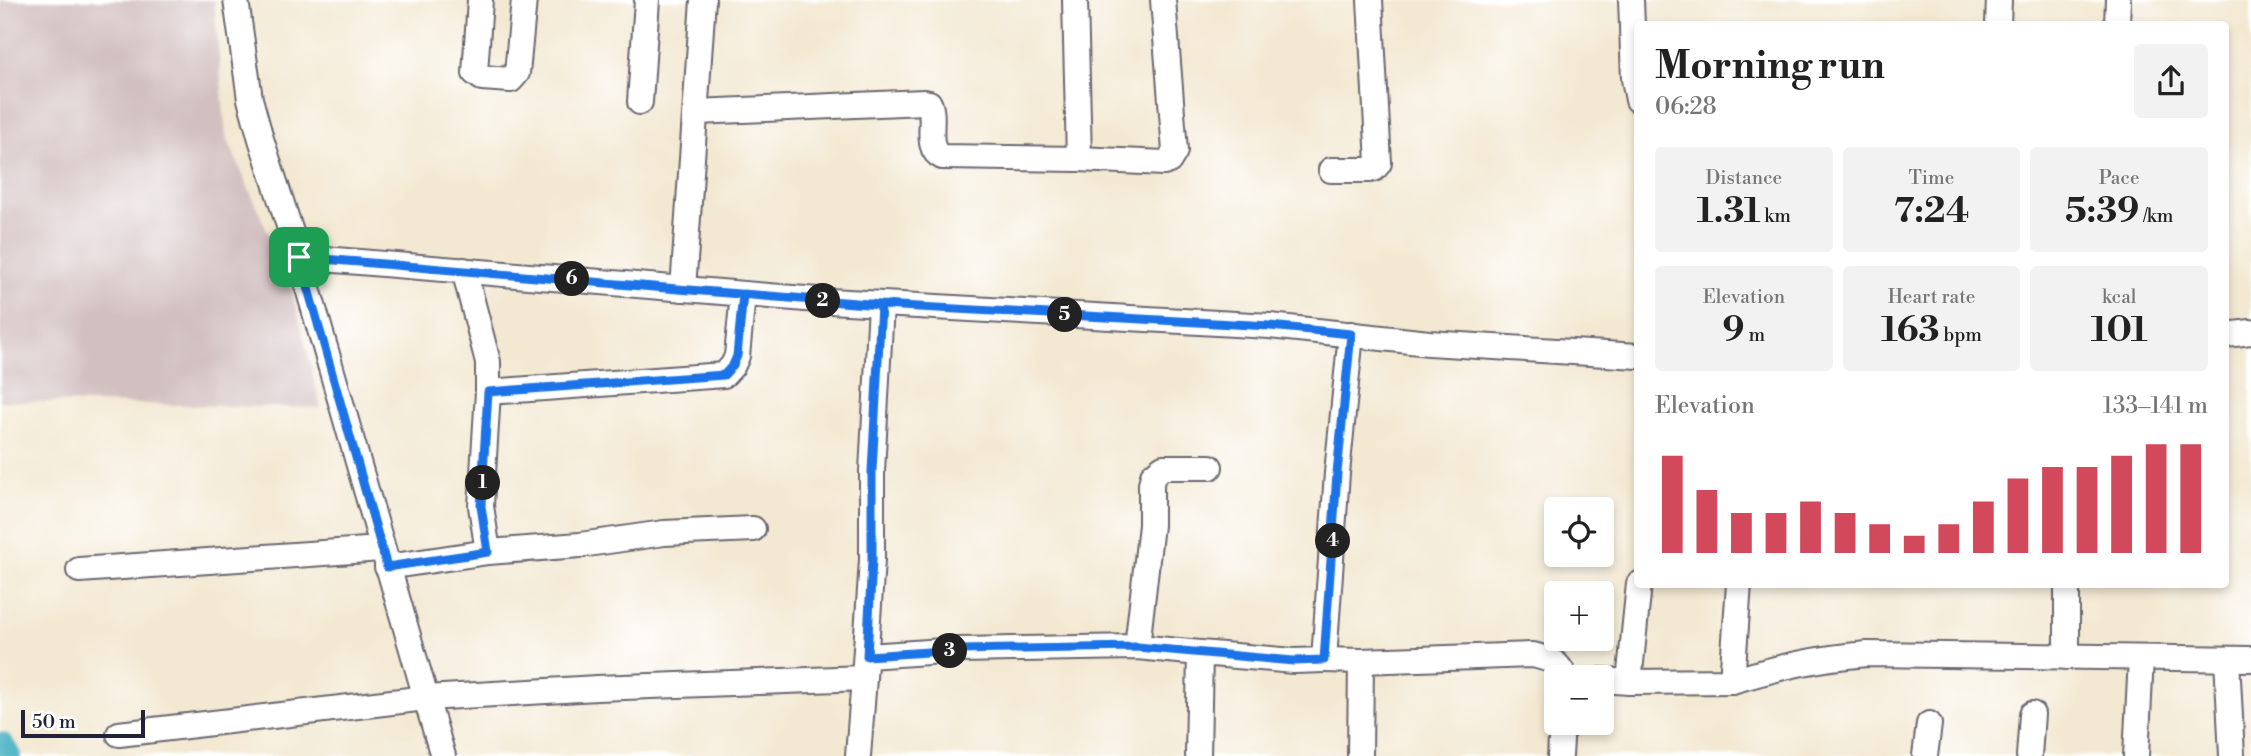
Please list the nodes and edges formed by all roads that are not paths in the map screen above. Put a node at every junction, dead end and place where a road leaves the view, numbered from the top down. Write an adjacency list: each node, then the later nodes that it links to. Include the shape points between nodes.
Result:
1 (236, 0): 19 (street, via 250,99)
2 (480, 0): 3 (street, via 475,73 482,78 511,80 517,73)
3 (524, 0)
4 (647, 0): 15 (street)
5 (703, 0): 16 (street)
6 (1075, 0): 17 (street)
7 (1163, 0): 17 (street, via 1173,156 1164,163)
8 (1370, 0): 18 (street, via 1379,163 1369,170)
9 (1631, 0): 14 (street)
10 (1999, 0): 12 (street)
11 (2118, 0): 13 (street)
12 (1998, 21)
13 (2117, 21)
14 (1634, 79)
15 (640, 102)
16 (696, 112): 17 (street, via 925,102 932,110 933,148 943,157); 21 (street)
17 (1079, 159)
18 (1331, 170)
19 (299, 257): 20 (street); 32 (street)
20 (464, 271): 21 (street); 28 (street, via 488,362)
21 (683, 289): 22 (street)
22 (743, 294): 23 (street); 28 (street, via 737,356 724,375)
23 (881, 305): 25 (street); 45 (street)
24 (2251, 332): 26 (street)
25 (1351, 334): 27 (street); 42 (street)
26 (2229, 335)
27 (1634, 356)
28 (488, 392): 31 (street, via 481,506)
29 (1210, 467): 37 (street, via 1163,467 1153,475)
30 (752, 529): 31 (street, via 664,533)
31 (488, 552): 32 (street)
32 (384, 558): 33 (street); 49 (street)
33 (79, 570)
34 (1639, 588): 48 (street)
35 (1739, 588): 47 (street)
36 (2067, 588): 39 (street)
37 (1137, 647): 38 (street); 45 (street, via 959,650)
38 (1200, 653): 42 (street); 56 (street)
39 (2067, 657): 40 (street); 47 (street, via 1867,654 1787,665)
40 (2141, 658): 41 (street); 61 (street)
41 (2239, 659): 62 (street)
42 (1324, 660): 43 (street)
43 (1362, 661): 44 (street, via 1533,655); 57 (street)
44 (1559, 665)
45 (865, 667): 49 (street); 55 (street)
46 (1614, 681): 48 (street)
47 (1732, 681): 48 (street)
48 (1629, 682)
49 (426, 698): 52 (street); 54 (street)
50 (2032, 714): 60 (street)
51 (1929, 724): 59 (street)
52 (119, 734)
53 (1561, 735): 58 (street)
54 (443, 756)
55 (858, 756)
56 (1198, 756)
57 (1360, 756)
58 (1560, 756)
59 (1925, 756)
60 (2029, 756)
61 (2136, 756)
62 (2232, 756)

